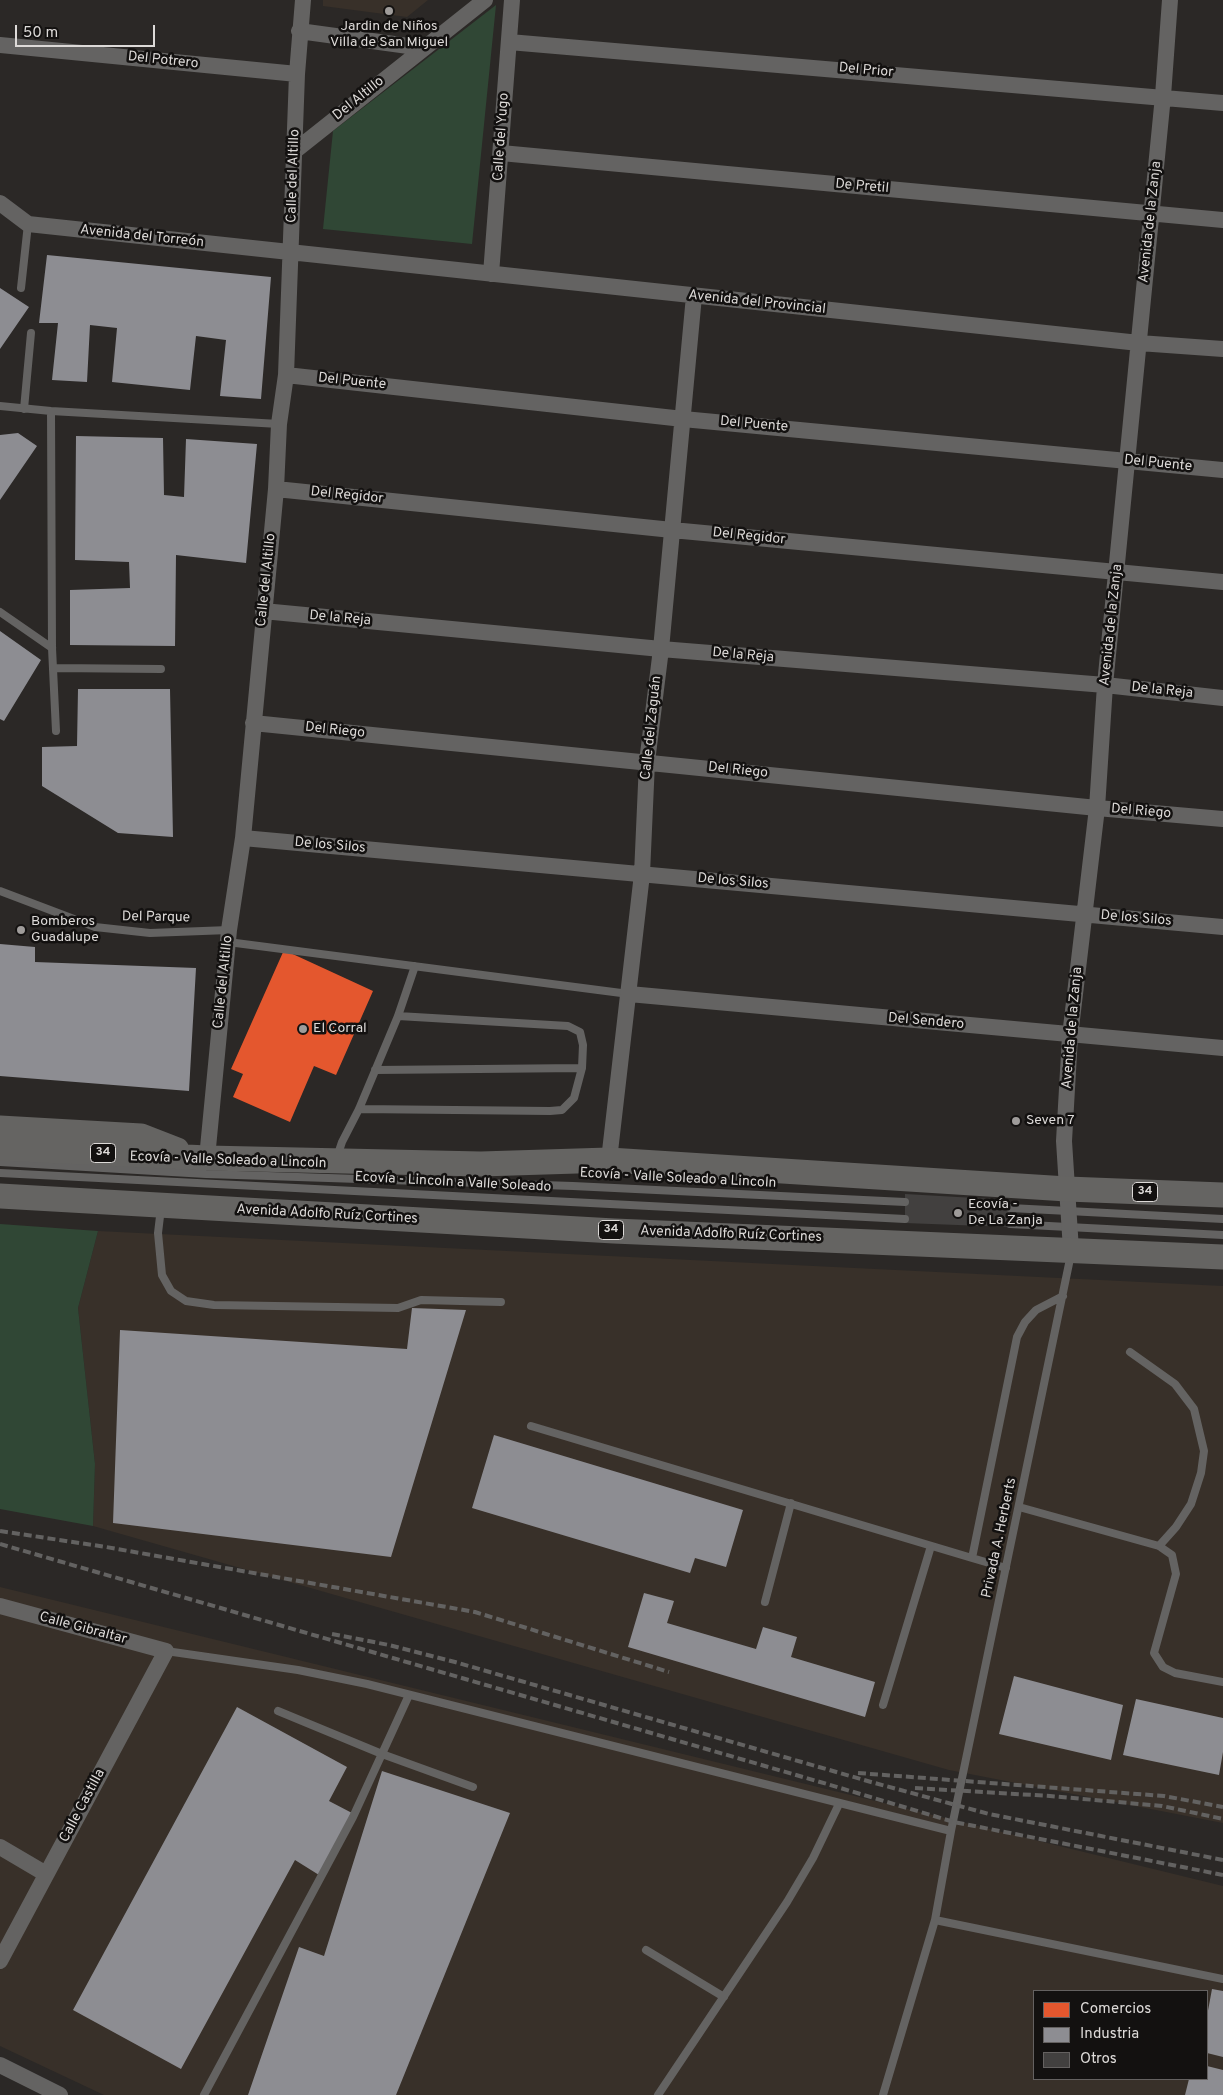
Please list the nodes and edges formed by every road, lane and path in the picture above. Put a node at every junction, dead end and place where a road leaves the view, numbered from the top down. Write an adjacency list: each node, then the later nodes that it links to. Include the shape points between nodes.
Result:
1 (303, 0): 5 (street, Calle del Altillo)
2 (485, 0): 8 (street, Del Altillo)
3 (512, 0): 6 (street, Calle del Yugo)
4 (1170, 0): 10 (street, Avenida de la Zanja)
5 (299, 31): 8 (street); 9 (street, Calle del Altillo)
6 (509, 42): 10 (street, Del Prior); 13 (street, Calle del Yugo)
7 (0, 45): 9 (street, Del Potrero)
8 (423, 48): 12 (street, Del Altillo)
9 (297, 74): 12 (street, Calle del Altillo)
10 (1163, 96): 11 (street, Del Prior); 15 (street, Avenida de la Zanja)
11 (1223, 103)
12 (296, 150): 18 (street, Calle del Altillo)
13 (501, 153): 15 (street, De Pretil); 19 (street, Calle del Yugo)
14 (0, 202): 17 (street)
15 (1152, 215): 16 (street, De Pretil); 23 (street, Avenida de la Zanja)
16 (1223, 220)
17 (28, 224): 18 (street, Avenida del Torreón); 20 (lane)
18 (291, 254): 19 (street, Avenida del Provincial); 25 (street, Calle del Altillo)
19 (491, 274): 21 (street, Avenida del Provincial)
20 (21, 288)
21 (694, 296): 23 (street, Avenida del Provincial); 29 (street, Calle del Zaguán)
22 (31, 333): 27 (lane)
23 (1139, 343): 24 (street, Avenida del Provincial); 31 (street, Avenida de la Zanja)
24 (1223, 349)
25 (286, 375): 29 (street, Del Puente); 30 (street, Calle del Altillo)
26 (0, 406): 27 (lane)
27 (24, 409): 28 (lane)
28 (51, 412): 30 (lane); 39 (lane)
29 (683, 419): 31 (street, Del Puente); 34 (street, Calle del Zaguán)
30 (279, 424): 33 (street, Calle del Altillo)
31 (1128, 461): 32 (street, Del Puente); 35 (street, Avenida de la Zanja)
32 (1223, 470)
33 (276, 489): 34 (street, Del Regidor); 37 (street, Calle del Altillo)
34 (672, 530): 35 (street, Del Regidor); 40 (street, Calle del Zaguán)
35 (1117, 574): 36 (street, Del Regidor); 43 (street, Avenida de la Zanja)
36 (1223, 582)
37 (263, 611): 40 (street, De la Reja); 45 (street, Calle del Altillo)
38 (0, 612): 39 (lane)
39 (52, 648): 41 (lane)
40 (661, 649): 43 (street, De la Reja); 47 (street, Calle del Zaguán)
41 (54, 668): 42 (lane); 46 (lane)
42 (161, 669)
43 (1105, 685): 44 (street, De la Reja); 48 (street, Avenida de la Zanja)
44 (1223, 698)
45 (253, 723): 47 (street, Del Riego); 50 (street, Calle del Altillo)
46 (56, 731)
47 (647, 762): 48 (street, Del Riego); 51 (street, Calle del Zaguán)
48 (1097, 808): 49 (street, Del Riego); 53 (street, Avenida de la Zanja)
49 (1223, 819)
50 (243, 838): 51 (street, De los Silos); 55 (street, Calle del Altillo)
51 (642, 874): 53 (street, De los Silos); 57 (street, Calle del Zaguán)
52 (0, 891): 55 (lane, Del Parque, via 95,927)
53 (1084, 914): 54 (street, De los Silos); 59 (street, Avenida de la Zanja)
54 (1223, 927)
55 (228, 936): 56 (lane, Del Parque); 66 (street, Calle del Altillo)
56 (415, 966): 57 (lane, Del Parque); 58 (lane)
57 (629, 994): 59 (street, Del Sendero); 67 (street, Calle del Zaguán)
58 (398, 1016): 61 (lane, via 568,1026 580,1032); 62 (lane)
59 (1070, 1036): 60 (street, Del Sendero); 77 (street, Avenida de la Zanja, via 1064,1141)
60 (1223, 1048)
61 (582, 1068): 62 (lane); 63 (lane, via 574,1098 562,1110)
62 (375, 1070): 63 (lane)
63 (360, 1109): 68 (lane)
64 (0, 1128): 66 (main road, Avenida Adolfo Ruíz Cortines / 34, via 141,1136)
65 (0, 1148): 66 (main road, Avenida Adolfo Ruíz Cortines / 34)
66 (200, 1158): 68 (main road, Avenida Adolfo Ruíz Cortines / 34)
67 (608, 1160): 68 (main road, Avenida Adolfo Ruíz Cortines / 34, via 481,1164); 77 (main road, Avenida Adolfo Ruíz Cortines / 34)
68 (335, 1161)
69 (0, 1162): 73 (lane, Ecovía - Valle Soleado a Lincoln, via 206,1174 573,1186)
70 (0, 1173): 76 (lane, Ecovía - Lincoln a Valle Soleado)
71 (1223, 1195): 77 (main road, Avenida Adolfo Ruíz Cortines / 34)
72 (0, 1196): 74 (main road, Avenida Adolfo Ruíz Cortines / 34)
73 (905, 1202)
74 (162, 1206): 77 (main road, Avenida Adolfo Ruíz Cortines / 34, via 614,1230); 83 (lane, via 158,1233 162,1275 171,1291 186,1301 214,1305 398,1308 421,1300)
75 (1010, 1208): 77 (lane)
76 (905, 1219)
77 (1069, 1219): 78 (lane); 79 (lane); 80 (lane); 81 (main road, Avenida Adolfo Ruíz Cortines / 34); 82 (lane, Privada A. Herberts)
78 (1223, 1219)
79 (1010, 1224)
80 (1223, 1234)
81 (1223, 1258)
82 (1063, 1296): 87 (lane, Privada A. Herberts); 90 (lane, via 1036,1310 1017,1337)
83 (501, 1302)
84 (1130, 1352): 89 (lane, via 1180,1390 1194,1409 1204,1451 1191,1504)
85 (531, 1426): 86 (lane)
86 (790, 1503): 88 (lane); 92 (lane)
87 (1019, 1507): 89 (lane); 91 (lane, Privada A. Herberts)
88 (932, 1546): 90 (lane); 97 (lane)
89 (1159, 1546): 95 (lane, via 1172,1555 1176,1574 1154,1653 1163,1668)
90 (972, 1558): 91 (lane)
91 (1006, 1568): 102 (lane, Privada A. Herberts)
92 (765, 1602)
93 (0, 1606): 94 (street, Calle Gibraltar)
94 (166, 1651): 96 (lane, via 298,1670); 104 (street, Calle Castilla)
95 (1223, 1682)
96 (409, 1694): 99 (lane); 101 (lane)
97 (883, 1704)
98 (278, 1712): 99 (lane)
99 (382, 1754): 100 (lane); 112 (lane, via 353,1817)
100 (473, 1787)
101 (840, 1804): 102 (lane); 109 (lane, via 791,1895)
102 (951, 1831): 105 (lane, Privada A. Herberts)
103 (0, 1847): 104 (street)
104 (46, 1874): 107 (street, Calle Castilla)
105 (935, 1920): 108 (lane); 114 (lane, Privada A. Herberts)
106 (646, 1950): 109 (lane)
107 (0, 1960)
108 (1223, 1979)
109 (724, 1998): 113 (lane)
110 (0, 2065): 111 (street)
111 (60, 2095)
112 (204, 2095)
113 (658, 2095)
114 (883, 2095)

